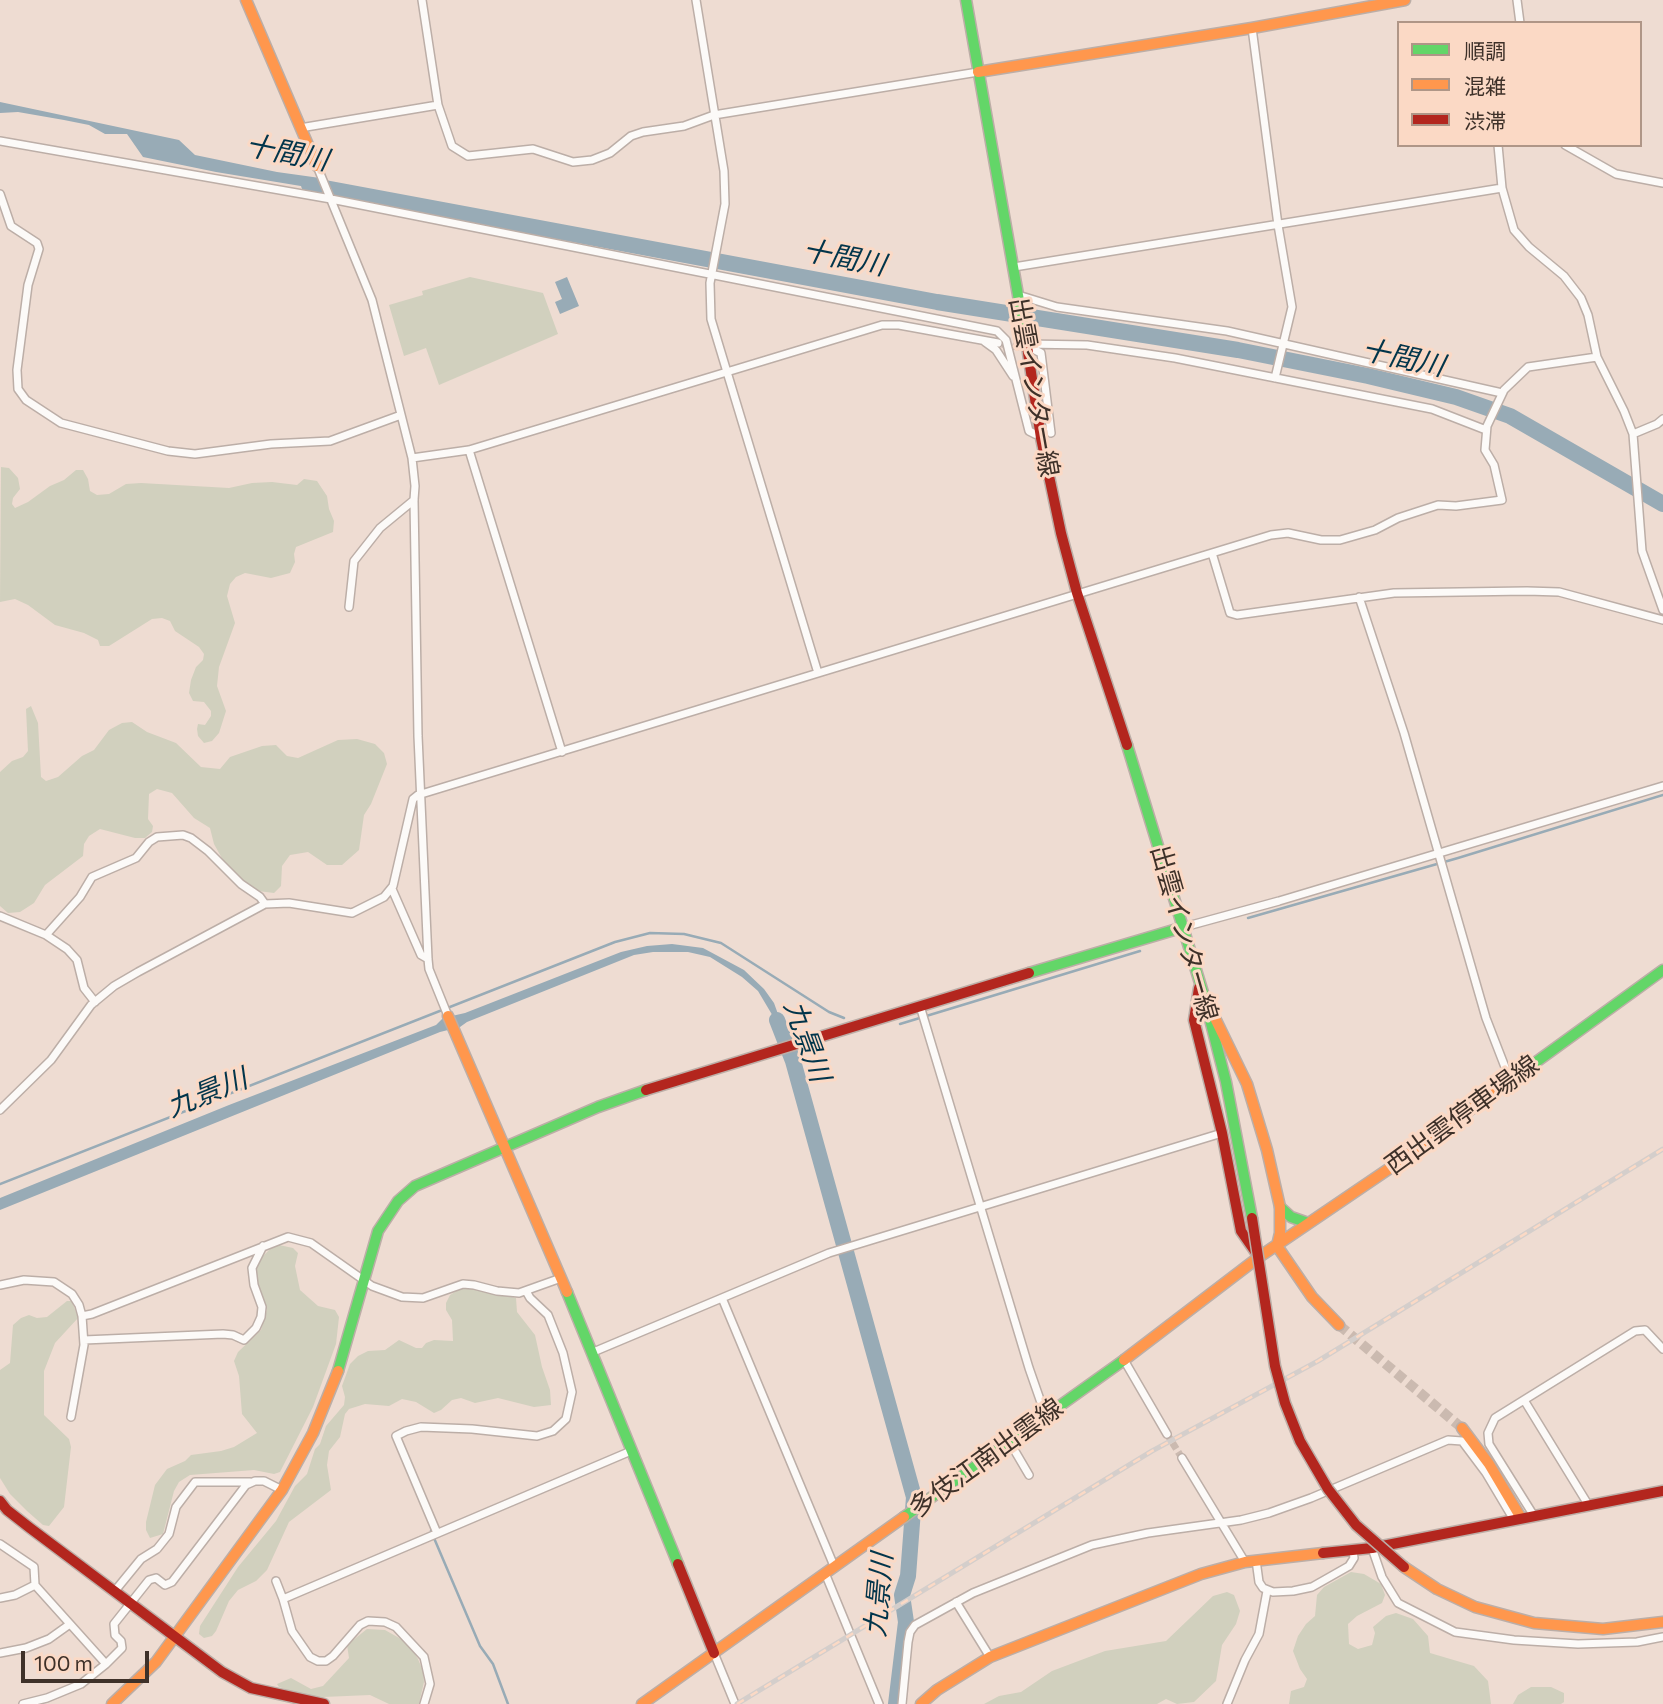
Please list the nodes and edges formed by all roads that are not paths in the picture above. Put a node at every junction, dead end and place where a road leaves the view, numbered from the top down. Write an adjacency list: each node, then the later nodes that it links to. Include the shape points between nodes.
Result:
1 (246, 0): 12 (street)
2 (422, 0): 10 (street)
3 (696, 0): 11 (street)
4 (966, 0): 9 (street, 出雲インター線)
5 (1405, 0): 8 (street)
6 (1517, 0): 7 (street)
7 (1520, 21)
8 (1252, 28): 9 (street); 21 (street)
9 (978, 72): 11 (street); 24 (street, 出雲インター線)
10 (438, 105): 11 (street, via 452,146 468,156 533,149 573,162 610,153 643,132 684,126); 12 (street)
11 (714, 115): 25 (street, via 725,204)
12 (300, 128): 16 (street)
13 (0, 141): 20 (street)
14 (1498, 147): 18 (street)
15 (1569, 147): 17 (street, via 1616,174)
16 (317, 166): 20 (street)
17 (1663, 183)
18 (1502, 188): 21 (street); 31 (street, via 1514,230 1581,298)
19 (0, 194): 22 (street)
20 (330, 197): 25 (street); 36 (street, via 375,309)
21 (1278, 225): 24 (street); 30 (street, via 1292,307)
22 (11, 226): 23 (street); 36 (street, via 39,249 28,285 18,388 26,400 61,423 195,454 330,441)
23 (0, 229)
24 (1013, 267): 26 (street, 出雲インター線)
25 (711, 274): 32 (street, via 711,319); 34 (street, via 997,331 1006,340)
26 (1018, 298): 29 (street, 出雲インター線); 30 (street, via 1227,331)
27 (982, 340): 28 (street); 32 (street, via 883,325); 34 (street, via 996,351)
28 (998, 343)
29 (1029, 343): 33 (street, via 1087,345); 39 (street, via 1041,353); 46 (street, 出雲インター線, via 1050,484)
30 (1282, 345): 33 (street); 35 (street)
31 (1597, 357): 35 (street, via 1528,367); 40 (street)
32 (727, 373): 42 (street); 51 (street)
33 (1276, 376): 38 (street, via 1432,409)
34 (1017, 381): 41 (street, via 1030,431)
35 (1501, 395): 38 (street)
36 (401, 415): 43 (street)
37 (1663, 419): 40 (street)
38 (1486, 428): 45 (street, via 1485,450 1494,465 1502,500 1438,505 1340,540 1271,534)
39 (1051, 433)
40 (1633, 433): 49 (street, via 1642,551)
41 (1035, 434)
42 (469, 450): 43 (street); 52 (street)
43 (412, 458): 44 (street)
44 (414, 500): 48 (street, via 380,528 354,561); 54 (street)
45 (1212, 552): 46 (street); 47 (street, via 1230,613)
46 (1077, 593): 51 (street); 59 (street, 出雲インター線)
47 (1359, 597): 50 (street, via 1559,592); 55 (street)
48 (349, 607)
49 (1663, 610)
50 (1663, 620)
51 (818, 673): 52 (street)
52 (562, 752): 54 (street)
53 (1663, 786): 55 (street)
54 (421, 794): 56 (street, via 413,799); 61 (street)
55 (1438, 852): 59 (street); 68 (street, via 1486,1018)
56 (392, 889): 57 (street, via 352,913); 61 (street, via 421,955)
57 (265, 904): 60 (street, via 191,838 157,837 136,858 93,877); 65 (street, via 123,980)
58 (0, 916): 60 (street)
59 (1184, 927): 63 (street, 出雲インター線); 66 (street)
60 (46, 935): 65 (street, via 77,960 84,988)
61 (428, 959): 67 (street)
62 (1663, 970): 68 (street, 西出雲停車場線)
63 (1200, 984): 64 (street, 出雲インター線); 70 (street, via 1194,1020)
64 (1203, 996): 73 (street, via 1247,1084); 120 (street, 出雲インター線, bridge, via 1231,1107 1275,1366 1285,1403 1316,1472 1371,1540 1437,1588 1475,1606 1534,1623 1603,1629)
65 (95, 1002): 69 (street, via 51,1060)
66 (920, 1006): 71 (street, via 636,1094); 72 (street)
67 (446, 1011): 71 (street)
68 (1510, 1080): 74 (street, 西出雲停車場線)
69 (0, 1110)
70 (1223, 1133): 72 (street); 77 (street, via 1241,1231)
71 (504, 1147): 78 (street); 79 (street, via 424,1181 405,1194 378,1231)
72 (982, 1207): 82 (street, via 835,1251); 90 (street)
73 (1280, 1207): 74 (street); 76 (street)
74 (1308, 1223): 76 (street, 西出雲停車場線)
75 (263, 1246): 79 (street, via 284,1237 302,1239); 83 (street); 85 (street, via 252,1268 261,1317 244,1340 223,1334)
76 (1278, 1246): 77 (street, 西出雲停車場線); 84 (street, via 1312,1297)
77 (1259, 1257): 88 (street, 多伎江南出雲線)
78 (561, 1278): 81 (street); 87 (street)
79 (364, 1281): 81 (street, via 402,1297 423,1298 463,1284 509,1293); 99 (street, via 327,1401)
80 (0, 1286): 83 (street, via 24,1280 54,1282 72,1294)
81 (526, 1291): 106 (street, via 548,1315 563,1353 572,1392 566,1419 553,1431 537,1436 421,1427 396,1436)
82 (722, 1298): 87 (street); 111 (street)
83 (82, 1316): 85 (street)
84 (1339, 1325)
85 (84, 1340): 91 (street)
86 (1663, 1349): 89 (street, via 1644,1330 1635,1331)
87 (591, 1353): 95 (street)
88 (1124, 1360): 90 (street, 多伎江南出雲線); 93 (street)
89 (1524, 1399): 102 (street); 103 (street, via 1494,1418 1488,1437)
90 (1045, 1415): 94 (street, 多伎江南出雲線)
91 (71, 1417)
92 (1462, 1428): 104 (street, via 1489,1464)
93 (1167, 1434)
94 (1009, 1441): 97 (street); 111 (street, 多伎江南出雲線)
95 (631, 1451): 106 (street); 125 (street)
96 (1182, 1458): 105 (street)
97 (1029, 1475)
98 (250, 1482): 99 (street, via 264,1481); 115 (street, via 195,1482 176,1507 169,1534 158,1549 141,1559); 119 (street, via 172,1582 165,1585 156,1578 149,1580)
99 (282, 1490): 122 (street)
100 (1663, 1491): 102 (street)
101 (0, 1501): 115 (street)
102 (1589, 1506): 103 (street)
103 (1534, 1516): 104 (street)
104 (1517, 1519): 105 (street, via 1462,1441 1448,1440 1311,1498); 108 (street)
105 (1222, 1523): 110 (street); 118 (street, via 1092,1545)
106 (437, 1533): 117 (street)
107 (0, 1544): 113 (street, via 34,1567)
108 (1371, 1548): 109 (street); 123 (street, via 1398,1603 1455,1632 1577,1644)
109 (1353, 1551): 110 (street); 114 (street, via 1349,1566 1322,1582 1293,1591)
110 (1251, 1561): 114 (street); 126 (street, via 1201,1574)
111 (830, 1569): 125 (street, 多伎江南出雲線); 134 (street)
112 (276, 1581): 117 (street)
113 (35, 1585): 116 (street); 121 (street)
114 (1267, 1591): 137 (street, via 1259,1634)
115 (114, 1592): 119 (street)
116 (0, 1598)
117 (283, 1599): 131 (street, via 292,1631 318,1661 326,1661 364,1623 379,1621 396,1627 424,1657 430,1684)
118 (956, 1602): 126 (street); 135 (street, via 910,1632)
119 (130, 1604): 122 (street); 127 (street, via 114,1625 122,1648)
120 (1663, 1622)
121 (70, 1624): 124 (street, via 49,1639); 127 (street)
122 (173, 1636): 129 (street, via 156,1662); 130 (street, via 251,1688)
123 (1663, 1637)
124 (0, 1653)
125 (714, 1653): 132 (street, 多伎江南出雲線); 133 (street)
126 (990, 1657): 136 (street)
127 (106, 1664): 128 (street, via 81,1684)
128 (23, 1704)
129 (112, 1704)
130 (324, 1704)
131 (424, 1704)
132 (642, 1704)
133 (734, 1704)
134 (879, 1704)
135 (902, 1704)
136 (921, 1704)
137 (1227, 1704)

